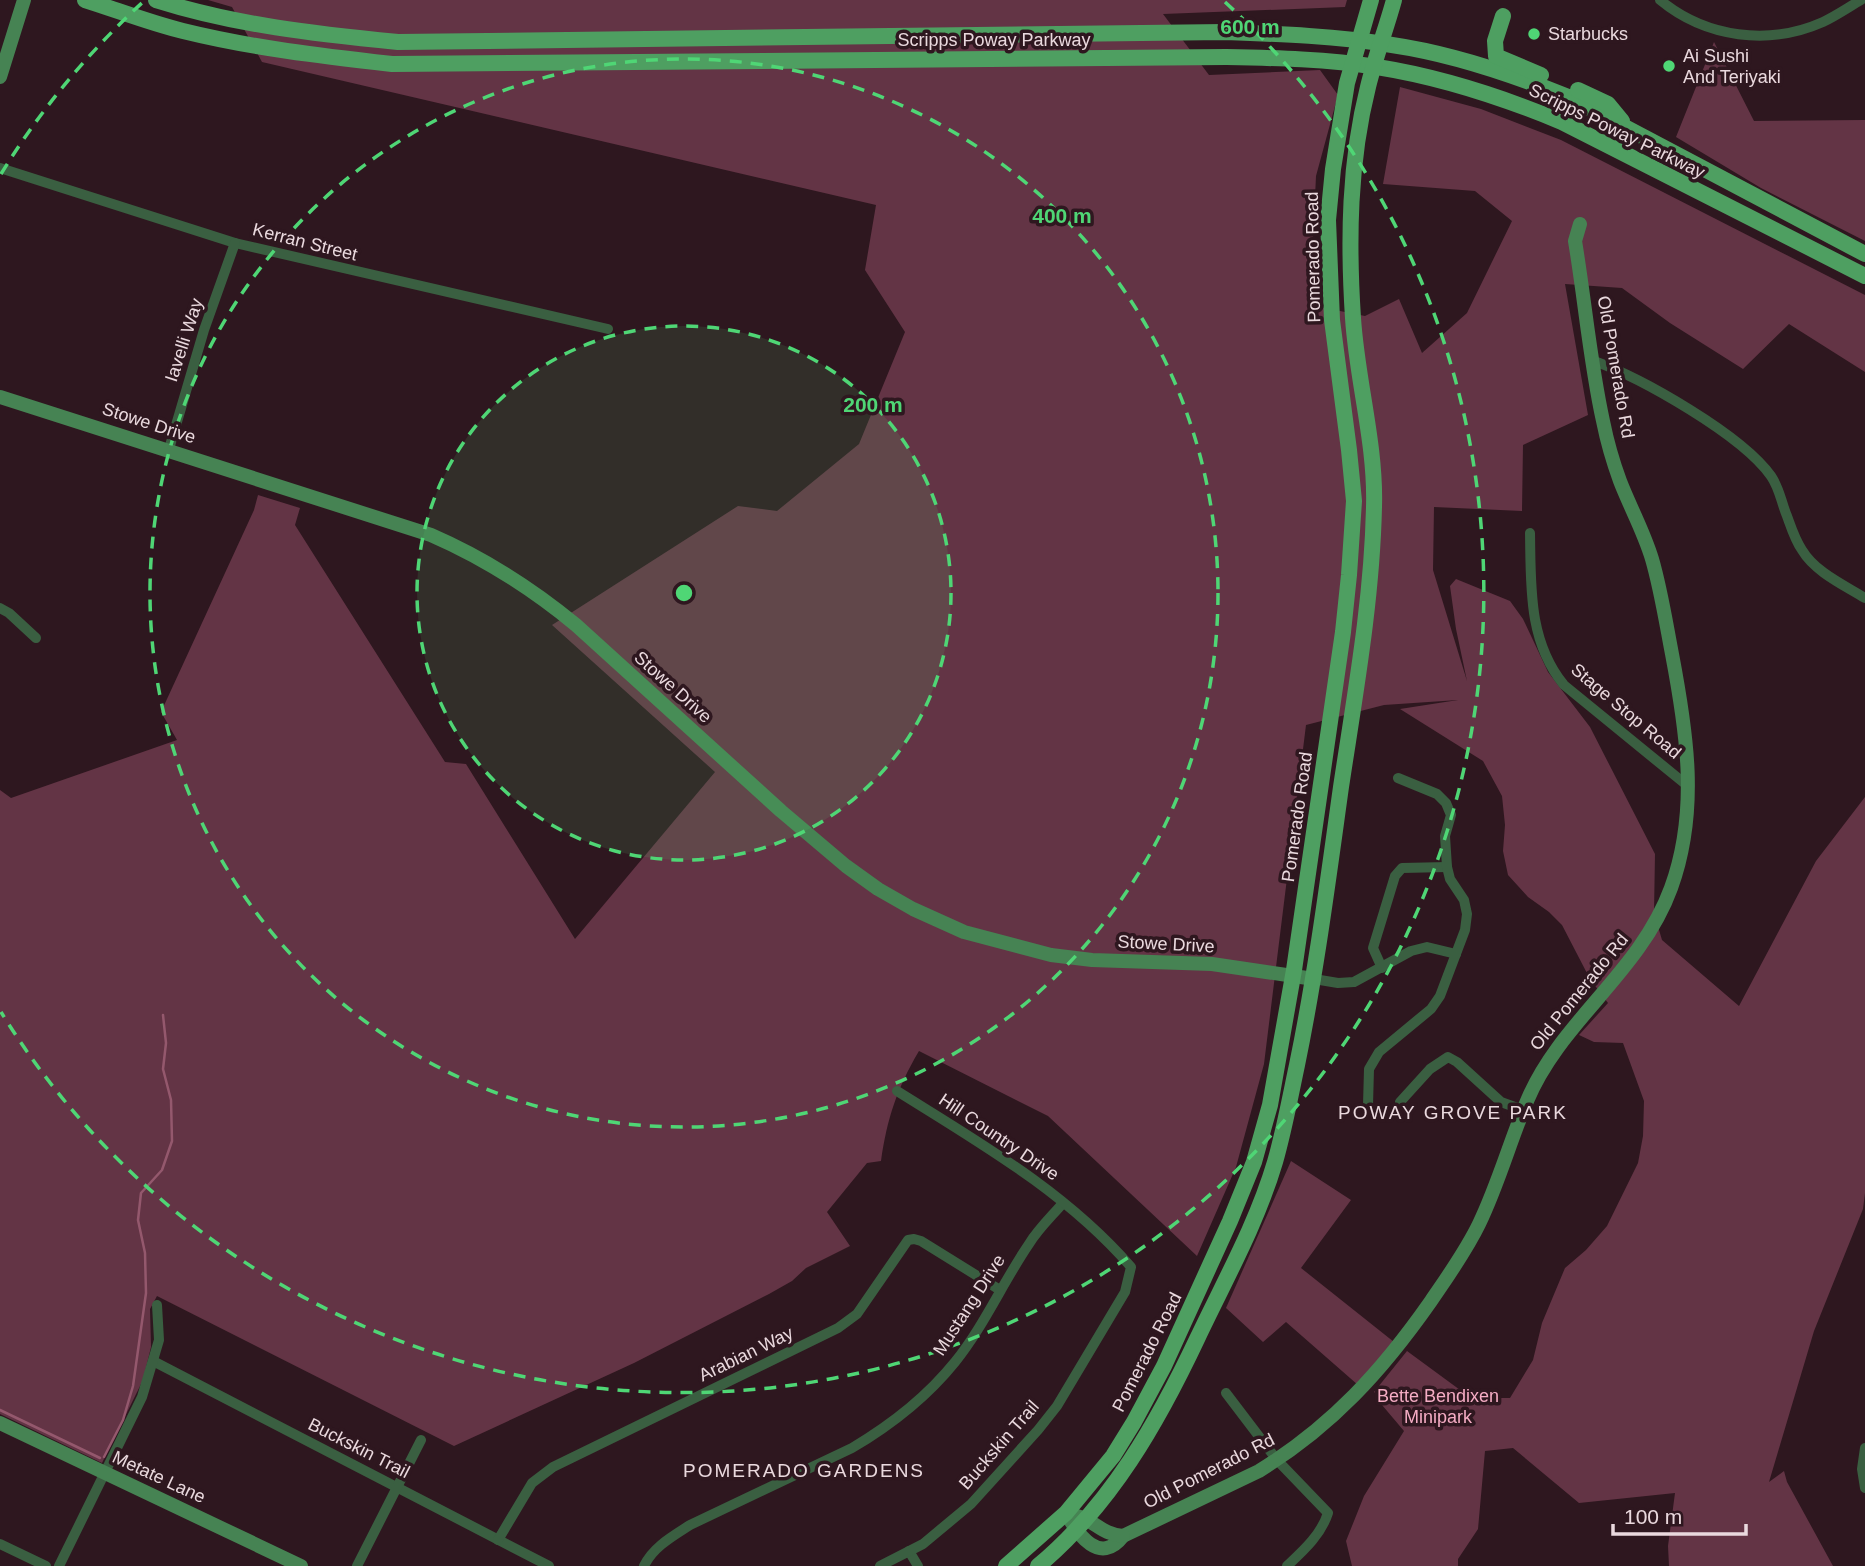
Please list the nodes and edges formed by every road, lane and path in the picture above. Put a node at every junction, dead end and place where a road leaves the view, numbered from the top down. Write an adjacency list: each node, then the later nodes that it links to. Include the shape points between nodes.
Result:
1 (24, 0): 13 (street)
2 (85, 0): 11 (main road, Scripps Poway Parkway, via 239,44 392,64 1226,57)
3 (156, 0): 9 (main road, Scripps Poway Parkway, via 293,31 398,41 1225,32)
4 (1371, 0): 9 (main road, Pomerado Road)
5 (1394, 0): 10 (main road)
6 (1660, 0): 7 (street, via 1704,25 1743,36 1788,33 1824,22)
7 (1861, 0)
8 (1503, 16): 14 (main road, via 1495,41 1496,56 1608,104)
9 (1359, 40): 10 (main road, Scripps Poway Parkway); 11 (main road, Pomerado Road)
10 (1381, 43): 12 (main road); 14 (main road, Scripps Poway Parkway, via 1464,61 1534,83)
11 (1352, 64): 12 (main road, Scripps Poway Parkway); 33 (main road, Pomerado Road, via 1328,220 1332,320 1353,488 1351,538 1343,632)
12 (1374, 66): 19 (main road, Scripps Poway Parkway, via 1468,88 1562,122); 34 (main road, via 1355,165 1350,220 1353,320 1371,449 1373,540)
13 (0, 78)
14 (1625, 125): 18 (main road, Scripps Poway Parkway)
15 (0, 168): 17 (street, Kerran Street)
16 (1580, 224): 21 (street, Old Pomerado Rd, via 1575,242)
17 (235, 243): 20 (street, Kerran Street); 23 (street, Iavelli Way)
18 (1865, 254)
19 (1865, 276)
20 (608, 328)
21 (1594, 361): 25 (street, via 1644,384 1732,438 1778,486 1801,550 1810,561); 29 (street, Old Pomerado Rd, via 1615,466 1651,556 1661,595 1689,761)
22 (0, 397): 23 (street, Stowe Drive)
23 (169, 449): 33 (street, Stowe Drive, via 431,535 525,586 576,625 846,866 913,909 964,932 1051,955 1212,964)
24 (1530, 533): 29 (street, Stage Stop Road, via 1537,634 1552,669 1564,685)
25 (1865, 598)
26 (0, 608): 27 (street)
27 (36, 638)
28 (1398, 778): 30 (street, via 1437,794 1446,803 1451,815 1445,836)
29 (1689, 788): 38 (street, Old Pomerado Rd, via 1683,849 1656,921 1633,957 1545,1063)
30 (1447, 867): 31 (street, via 1466,914); 32 (street, via 1402,868 1395,876 1373,948)
31 (1456, 954): 32 (street, via 1427,947); 37 (street, via 1431,1009 1378,1052 1369,1069)
32 (1382, 968): 34 (street, via 1354,982)
33 (1293, 976): 34 (street, Stowe Drive); 52 (main road, Pomerado Road, via 1270,1105 1230,1221 1134,1422 1113,1456)
34 (1314, 979): 53 (main road, via 1274,1164 1249,1230 1146,1439)
35 (897, 1091): 39 (street, Hill Country Drive, via 1025,1172)
36 (1400, 1102): 38 (street, via 1430,1069 1448,1057 1501,1102)
37 (1368, 1105)
38 (1523, 1110): 48 (street, Old Pomerado Rd, via 1480,1223 1410,1332 1352,1400)
39 (1063, 1203): 40 (street, Hill Country Drive, via 1131,1267); 41 (street, Mustang Drive, via 1031,1240)
40 (1130, 1278): 56 (street, Buckskin Trail, via 1057,1406 1038,1430 971,1504)
41 (1000, 1290): 54 (street, Arabian Way, via 921,1241 908,1240 857,1314 838,1328 553,1467 532,1483); 62 (street, Mustang Drive, via 954,1363 901,1415 852,1448 690,1525 666,1540)
42 (157, 1304): 43 (street, via 159,1340)
43 (153, 1361): 49 (street, via 142,1397); 50 (street, Buckskin Trail)
44 (1226, 1392): 48 (street)
45 (0, 1423): 49 (street, Metate Lane)
46 (421, 1440): 50 (street)
47 (1865, 1448): 51 (street)
48 (1277, 1460): 53 (street, Old Pomerado Rd, via 1122,1536); 67 (street, via 1328,1513 1308,1546)
49 (105, 1473): 58 (street); 59 (street, Metate Lane)
50 (397, 1487): 54 (street, Buckskin Trail); 60 (street)
51 (1865, 1488)
52 (1066, 1513): 53 (street); 65 (main road, Pomerado Road)
53 (1081, 1525): 66 (main road)
54 (498, 1540): 61 (street, Buckskin Trail)
55 (0, 1544): 57 (street)
56 (909, 1551): 63 (street, Buckskin Trail); 64 (street)
57 (46, 1566)
58 (59, 1566)
59 (301, 1566)
60 (357, 1566)
61 (549, 1566)
62 (644, 1566)
63 (880, 1566)
64 (918, 1566)
65 (1006, 1566)
66 (1038, 1566)
67 (1287, 1566)

